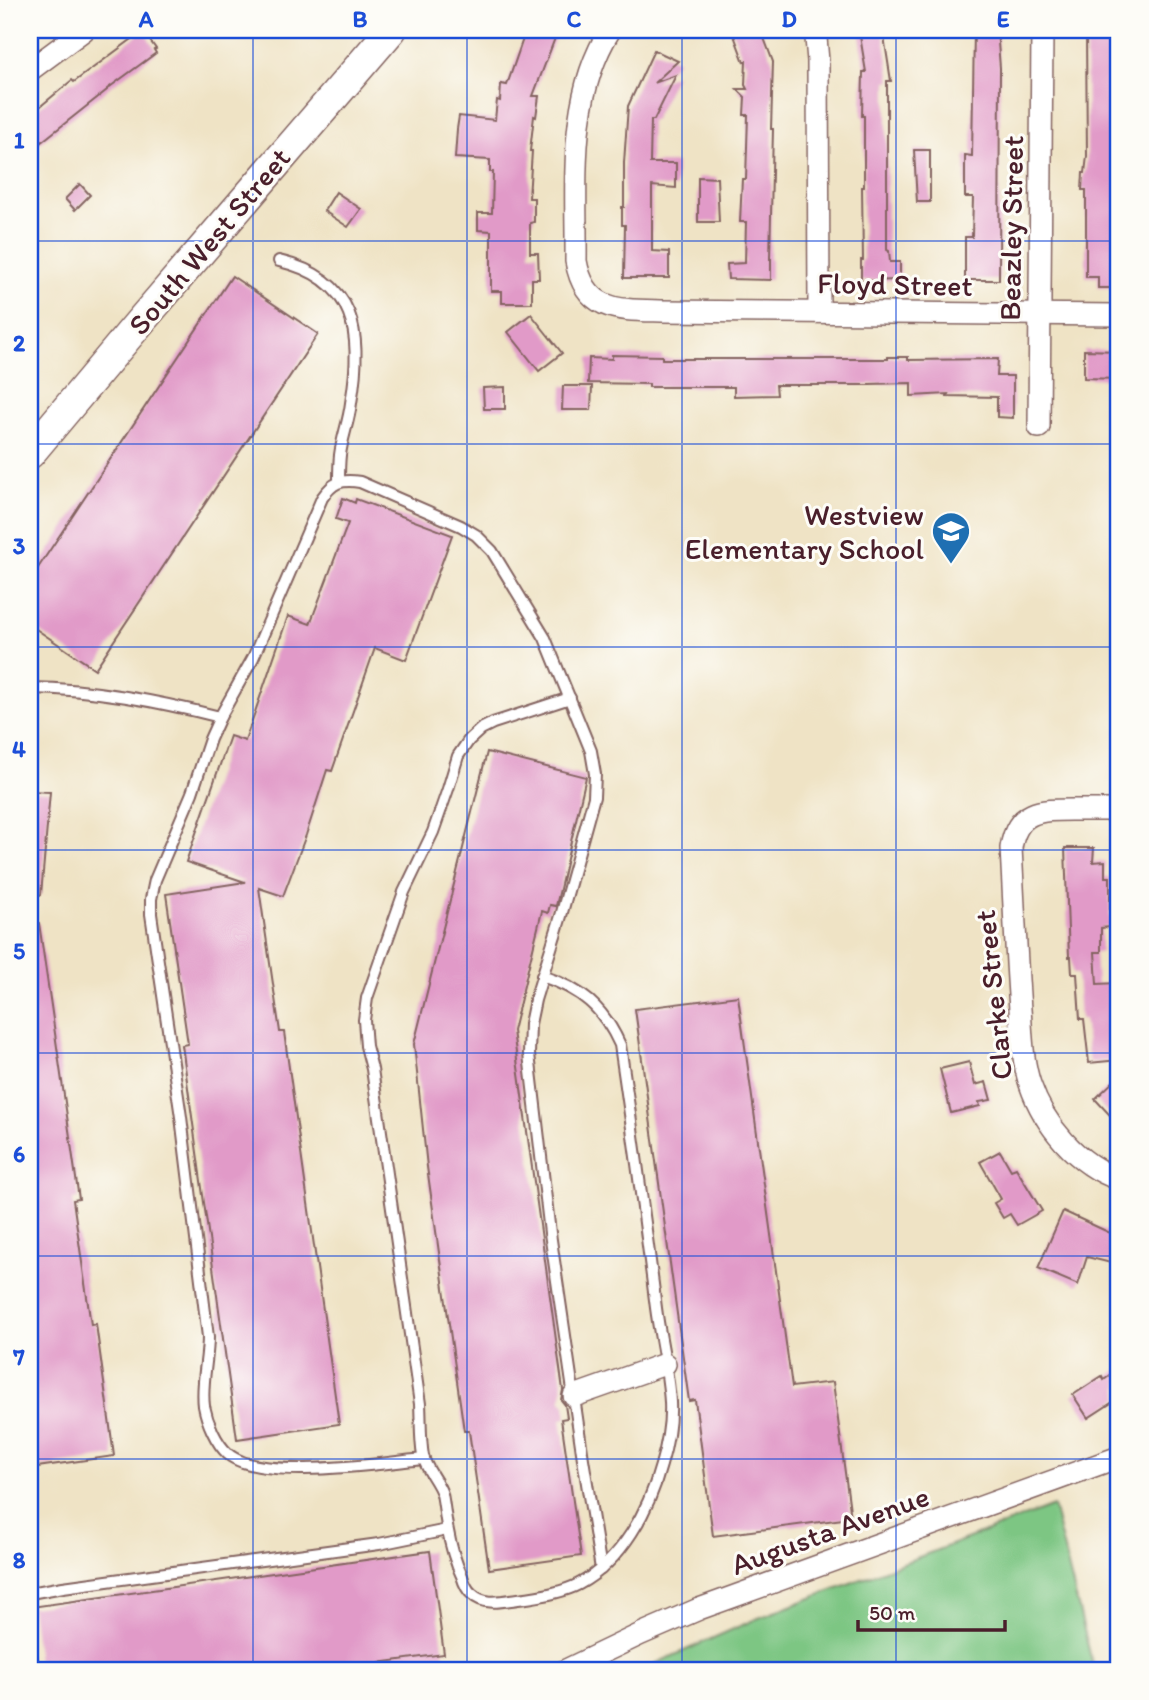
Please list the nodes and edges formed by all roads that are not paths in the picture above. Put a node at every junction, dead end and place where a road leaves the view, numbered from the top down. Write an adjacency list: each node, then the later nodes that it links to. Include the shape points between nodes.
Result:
1 (84, 30): 6 (street)
2 (391, 30): 12 (street, South West Street)
3 (610, 30): 8 (street, Floyd Street, via 593,64 577,130 576,261 584,285 604,304 620,310)
4 (813, 30): 8 (street, via 818,61)
5 (1042, 30): 9 (street, Beazley Street)
6 (30, 70)
7 (279, 261): 13 (lane, via 317,274 342,299 353,321 355,369)
8 (819, 312): 9 (street, Floyd Street)
9 (1040, 315): 10 (street, Floyd Street); 11 (street, Beazley Street)
10 (1119, 315)
11 (1039, 427)
12 (30, 453)
13 (339, 482): 15 (lane, via 360,482 476,536 492,551 545,638); 16 (lane, via 322,498 253,658)
14 (30, 688): 16 (lane, via 103,693)
15 (570, 698): 18 (lane, via 591,751 594,797); 23 (lane, via 481,729 457,756 433,832 404,892 367,998 366,1046 420,1404)
16 (220, 716): 23 (lane, via 151,898 208,1337 205,1407 220,1445 244,1463 300,1469)
17 (1119, 810): 19 (street, Clarke Street, via 1030,814 1013,835 1011,848 1024,1064 1030,1085 1057,1133 1097,1169)
18 (542, 976): 20 (lane, via 582,994 601,1011 620,1045); 21 (lane, via 530,1024 529,1054)
19 (1119, 1179)
20 (664, 1364): 21 (street); 25 (lane, via 670,1404 661,1467 631,1534)
21 (574, 1396): 25 (lane)
22 (1119, 1457): 27 (street, Augusta Avenue, via 699,1609)
23 (424, 1459): 24 (lane, via 441,1493)
24 (447, 1530): 25 (lane, via 467,1588 484,1601 535,1597 578,1585); 26 (lane, via 379,1544)
25 (601, 1569)
26 (30, 1593)
27 (566, 1670)

